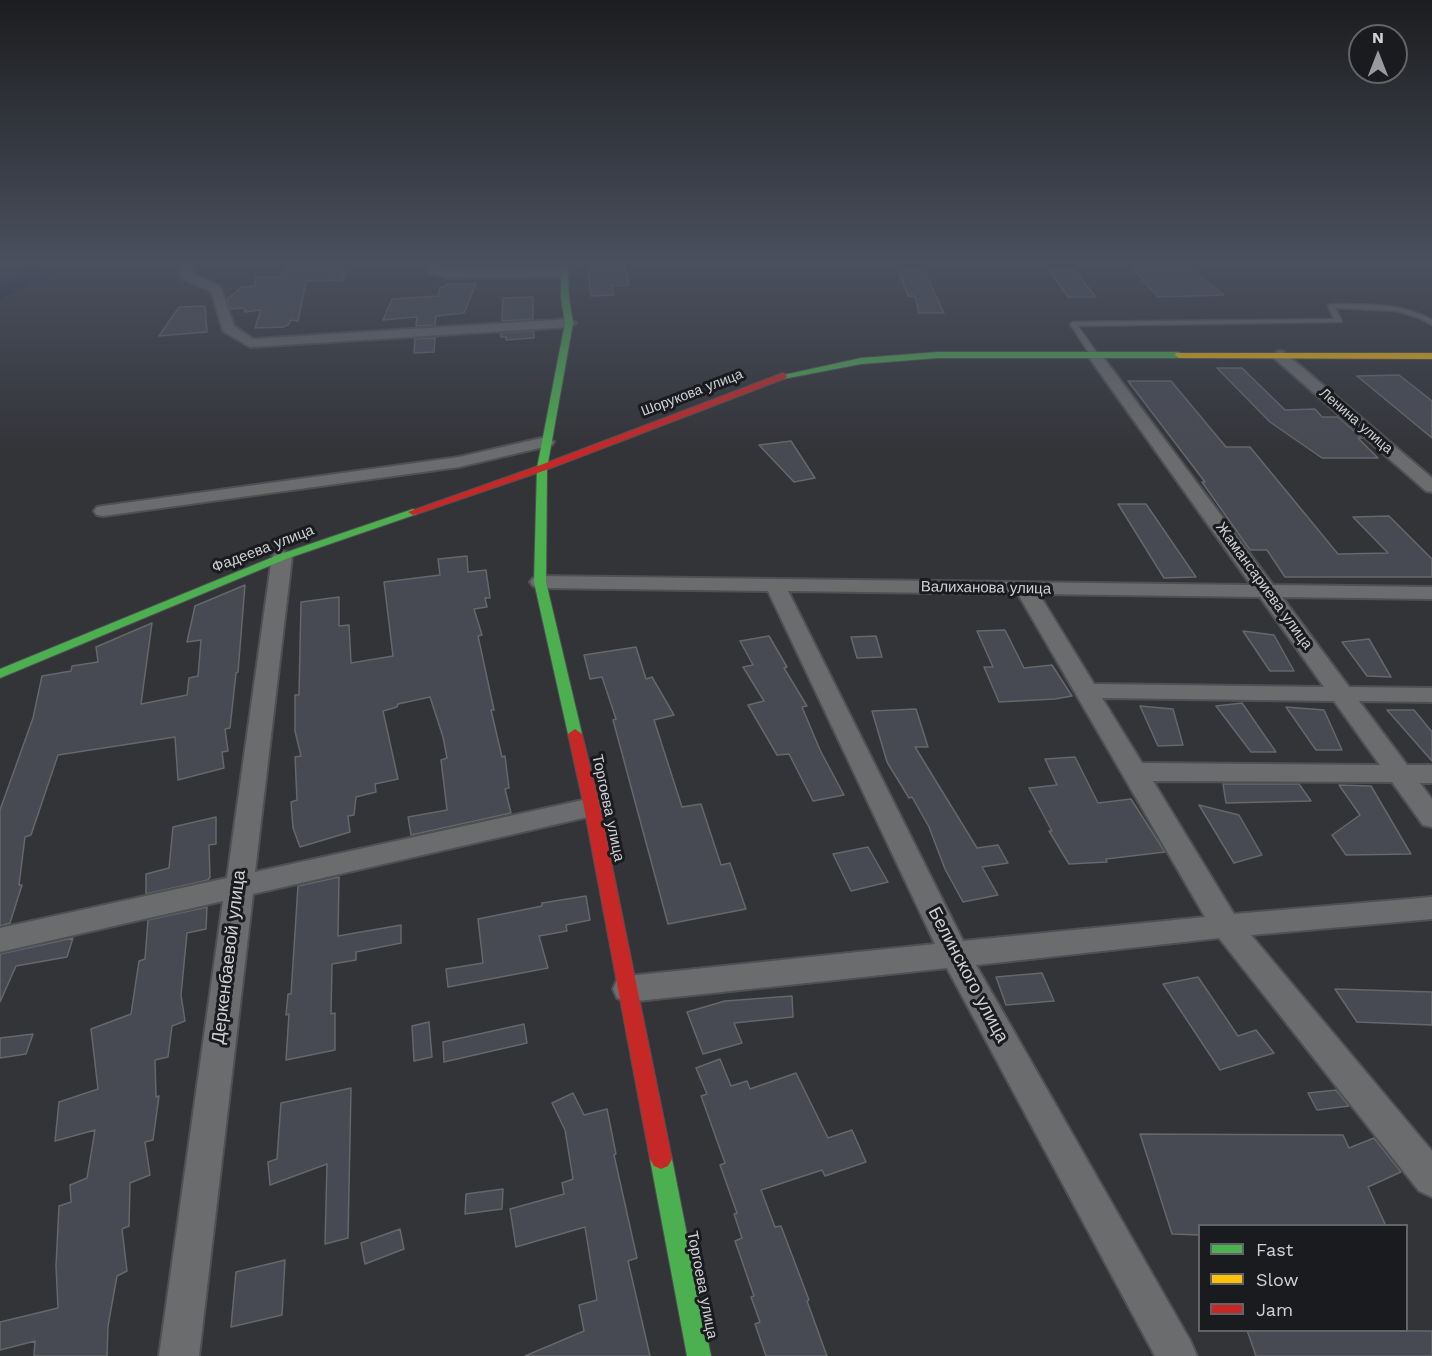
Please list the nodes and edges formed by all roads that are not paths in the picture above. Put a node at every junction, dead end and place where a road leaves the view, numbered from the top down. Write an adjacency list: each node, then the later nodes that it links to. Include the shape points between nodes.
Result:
1 (228, 327): 2 (street, via 250,343)
2 (501, 327)
3 (568, 327): 8 (street, Торгоева улица)
4 (1075, 327): 6 (lane)
5 (1280, 355): 6 (street, Шорукова улица); 7 (street, Шорукова улица); 10 (street, Ленина улица)
6 (1095, 356): 9 (street, Шорукова улица, via 938,355 861,361 788,374); 16 (street, Жамансариева улица)
7 (1430, 358)
8 (546, 442): 9 (street, Торгоева улица); 11 (street, via 459,462)
9 (543, 468): 12 (street, Фадеева улица); 13 (street, Торгоева улица)
10 (1432, 488)
11 (103, 511)
12 (282, 557): 18 (street, Фадеева улица); 27 (street, Деркенбаевой улица)
13 (540, 582): 14 (street, Валиханова улица); 25 (street, Торгоева улица)
14 (775, 585): 15 (street, Валиханова улица); 31 (street, Белинского улица)
15 (1025, 588): 16 (street, Валиханова улица); 19 (street)
16 (1268, 591): 17 (street, Валиханова улица); 20 (street, Жамансариева улица)
17 (1432, 593)
18 (0, 674)
19 (1087, 691): 20 (street); 22 (street)
20 (1344, 695): 21 (street); 23 (street, Жамансариева улица)
21 (1432, 695)
22 (1135, 772): 23 (street); 29 (street)
23 (1401, 774): 24 (street); 26 (street, Жамансариева улица)
24 (1432, 774)
25 (592, 807): 27 (street); 32 (street, Торгоева улица)
26 (1432, 818)
27 (238, 885): 30 (street); 34 (street, Деркенбаевой улица)
28 (1432, 908): 29 (street)
29 (1226, 926): 31 (street); 33 (street)
30 (0, 940)
31 (955, 955): 32 (street); 36 (street, Белинского улица)
32 (628, 989): 35 (street, Торгоева улица)
33 (1432, 1179)
34 (179, 1356)
35 (699, 1356)
36 (1177, 1356)

